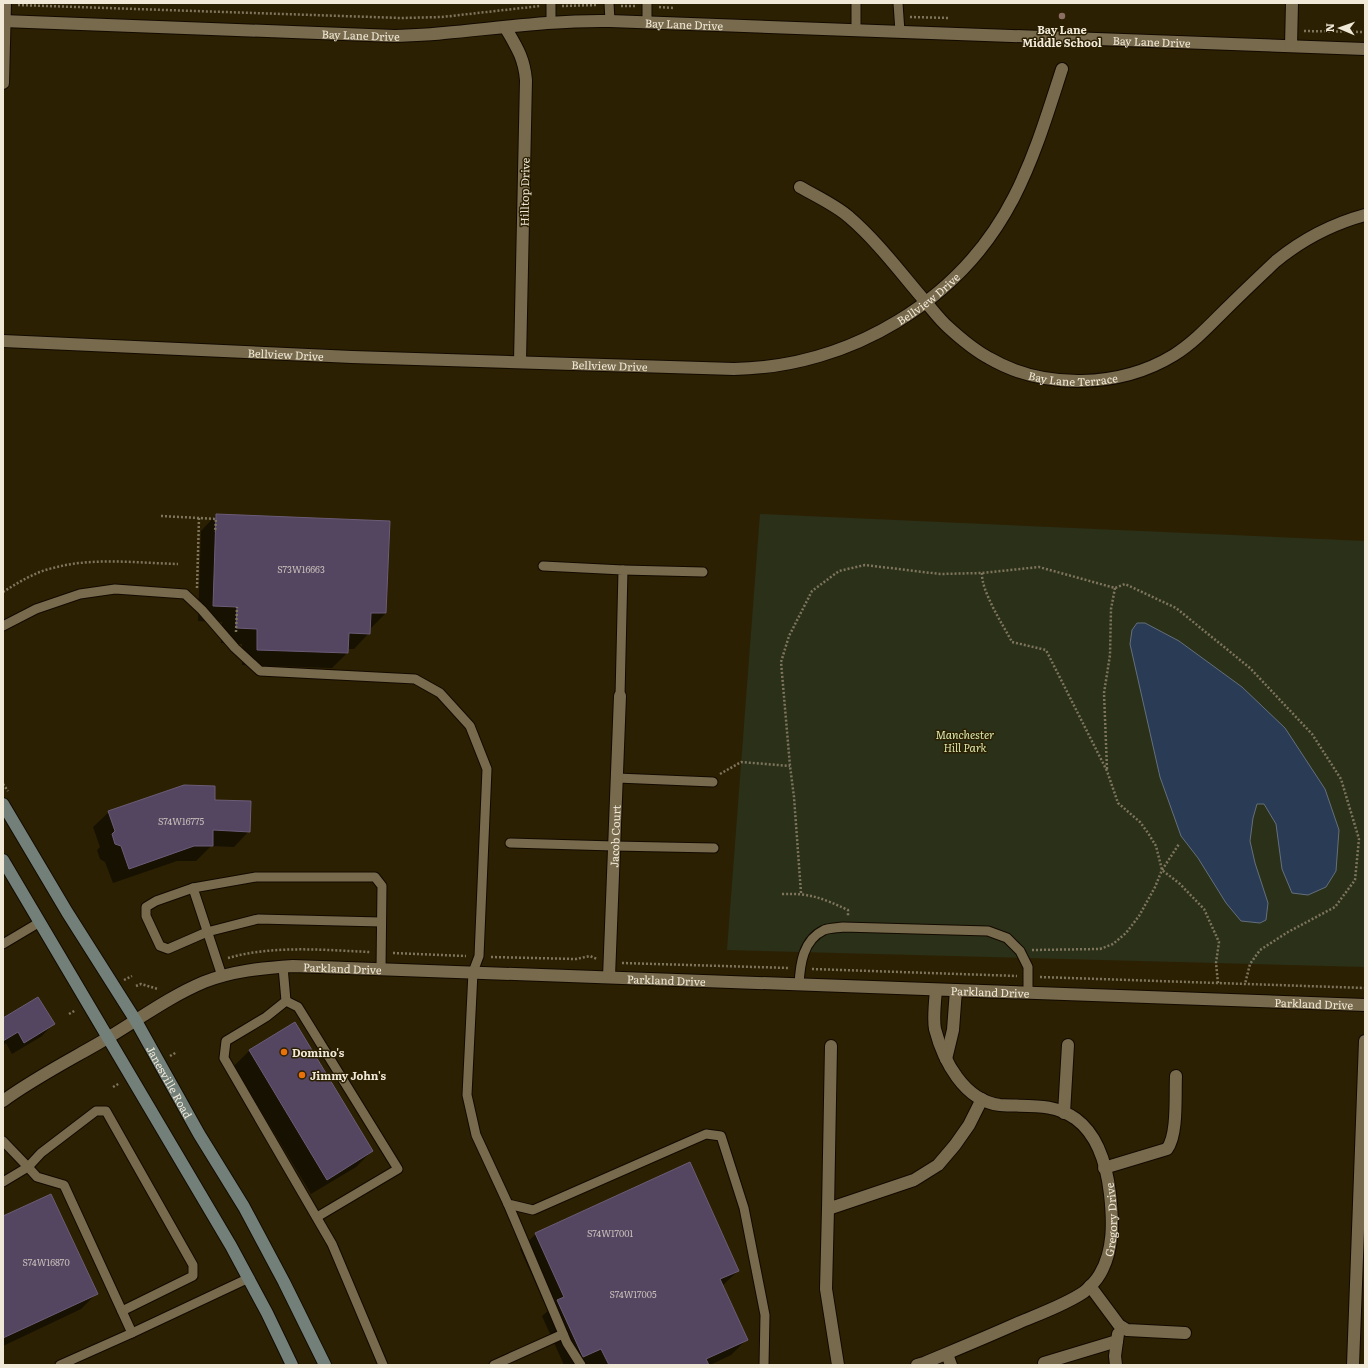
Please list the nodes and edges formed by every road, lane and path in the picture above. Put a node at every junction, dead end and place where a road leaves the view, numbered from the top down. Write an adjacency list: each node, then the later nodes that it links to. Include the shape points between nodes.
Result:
1 (856, 3): 14 (lane)
2 (898, 3): 16 (lane)
3 (1292, 3): 18 (street)
4 (11, 4): 6 (path, via 401,18 442,17); 9 (street)
5 (604, 4): 6 (path); 10 (lane)
6 (552, 5): 12 (lane)
7 (644, 5): 8 (path); 11 (lane)
8 (621, 6)
9 (4, 21): 13 (street, Bay Lane Drive, via 395,36); 21 (street)
10 (610, 21): 11 (street, Bay Lane Drive); 12 (street, Bay Lane Drive)
11 (647, 22): 14 (street, Bay Lane Drive)
12 (551, 23): 13 (street, Bay Lane Drive)
13 (505, 27): 26 (street, Hilltop Drive, via 520,51 526,80)
14 (856, 30): 16 (street, Bay Lane Drive)
15 (1306, 31): 17 (path)
16 (900, 32): 18 (street, Bay Lane Drive)
17 (1365, 32)
18 (1291, 46): 19 (street, Bay Lane Drive)
19 (1365, 49)
20 (1062, 69): 24 (street, Bellview Drive, via 1031,160 1014,198 977,253 955,277)
21 (3, 83)
22 (800, 187): 24 (street, Bay Lane Terrace, via 848,216)
23 (1365, 215): 24 (street, Bay Lane Terrace, via 1336,224 1289,250 1204,331 1173,355 1113,378 1060,380 1024,373 1000,364 947,327)
24 (926, 302): 26 (street, Bellview Drive, via 881,332 854,344 822,356 775,366 734,369)
25 (3, 341): 26 (street, Bellview Drive, via 352,357)
26 (520, 361)
27 (161, 516): 28 (path)
28 (199, 518): 29 (path, via 216,519); 36 (path)
29 (215, 532)
30 (178, 564): 37 (path, via 92,561 77,563 35,574)
31 (543, 566): 32 (lane)
32 (623, 570): 33 (lane); 41 (lane)
33 (703, 572)
34 (982, 573): 35 (path, via 1039,567); 42 (path, via 940,574 865,565 839,571 812,591 789,636 781,662); 43 (path, via 982,580 994,608 1012,642 1046,650)
35 (1115, 588): 43 (path, via 1111,609 1110,655 1104,693); 70 (path, via 1125,584 1176,608 1250,668 1312,734 1341,780 1358,839 1355,880 1335,907 1260,950 1250,964)
36 (197, 591)
37 (3, 592)
38 (237, 607): 40 (path)
39 (3, 626): 64 (lane, via 36,608 80,594 115,588 185,594 260,671 415,679 440,693 470,726 487,769 478,956)
40 (236, 634)
41 (620, 696): 44 (street, Jacob Court)
42 (790, 766): 45 (path, via 741,762 718,775); 54 (path)
43 (1107, 771): 52 (path, via 1118,803 1140,822 1156,846)
44 (617, 778): 45 (lane); 49 (street, Jacob Court)
45 (714, 782)
46 (3, 804): 71 (main road, Janesville Road)
47 (510, 842): 49 (lane)
48 (1179, 844): 52 (path)
49 (614, 846): 50 (lane); 67 (street, Jacob Court)
50 (714, 848)
51 (3, 860): 56 (main road)
52 (1162, 870): 61 (path, via 1139,916 1126,933 1113,944 1100,949); 68 (path, via 1204,909 1219,942 1216,963)
53 (193, 888): 57 (lane, via 256,877 375,876 382,886); 59 (lane); 59 (lane, via 156,901 146,907 146,916 160,946 168,949)
54 (801, 893): 55 (path); 58 (path, via 823,898 848,910)
55 (782, 894)
56 (40, 922): 60 (lane); 76 (main road)
57 (381, 922): 59 (lane, via 258,919); 63 (lane)
58 (848, 927): 61 (lane, via 988,931 1007,938); 69 (lane, via 824,930 811,940 804,953)
59 (207, 932): 66 (lane)
60 (3, 944)
61 (1020, 951): 74 (lane, via 1028,967)
62 (283, 966): 63 (street, Parkland Drive); 66 (street, Parkland Drive); 75 (lane)
63 (381, 969): 64 (street, Parkland Drive)
64 (473, 972): 67 (street, Parkland Drive); 97 (lane, via 467,1095 476,1135)
65 (132, 976): 71 (path)
66 (222, 976): 79 (street, Parkland Drive, via 163,1002)
67 (609, 977): 69 (street, Parkland Drive)
68 (1218, 983)
69 (799, 984): 72 (street, Parkland Drive)
70 (1244, 984)
71 (114, 987): 79 (main road, Janesville Road)
72 (936, 990): 73 (street, Parkland Drive); 85 (street, Gregory Drive, via 935,1028)
73 (956, 990): 74 (street, Parkland Drive); 85 (street)
74 (1028, 993): 77 (street, Parkland Drive)
75 (286, 1001): 99 (lane, via 266,1017 226,1041 224,1058); 99 (lane, via 298,1007 398,1169)
76 (88, 1003): 78 (path); 80 (main road)
77 (1365, 1005)
78 (69, 1014)
79 (136, 1021): 80 (street, Parkland Drive); 86 (main road, Janesville Road)
80 (109, 1038): 88 (main road); 91 (street, Parkland Drive, via 22,1087)
81 (1365, 1041): 120 (street)
82 (1068, 1045): 92 (street)
83 (830, 1046): 98 (street)
84 (177, 1052): 86 (path)
85 (946, 1059): 90 (street, Gregory Drive, via 961,1082)
86 (159, 1062): 112 (main road, Janesville Road, via 244,1207)
87 (1176, 1076): 95 (street, via 1172,1144 1167,1149)
88 (132, 1077): 89 (path); 100 (main road)
89 (113, 1087)
90 (982, 1099): 92 (street, Gregory Drive, via 999,1105 1051,1108); 98 (street, via 969,1125 938,1165 914,1180)
91 (3, 1101)
92 (1064, 1113): 95 (street, Gregory Drive, via 1076,1119 1090,1133 1100,1152)
93 (3, 1141): 94 (lane)
94 (28, 1167): 96 (lane); 102 (lane, via 37,1177 64,1185); 102 (lane, via 41,1153 96,1112 106,1111 194,1265 193,1276)
95 (1104, 1168): 101 (street, Gregory Drive, via 1112,1210 1112,1236 1106,1261)
96 (3, 1182)
97 (508, 1204): 105 (lane); 116 (lane, via 533,1210 706,1134 721,1136 744,1208 765,1315)
98 (828, 1209): 117 (street, via 826,1289)
99 (317, 1217): 113 (lane, via 332,1244)
100 (249, 1278): 104 (lane); 111 (main road)
101 (1090, 1286): 103 (street); 108 (street, Gregory Drive, via 1084,1292 1048,1311)
102 (122, 1311): 104 (lane)
103 (1119, 1325): 106 (street, via 1127,1330); 107 (street)
104 (132, 1333): 110 (lane)
105 (562, 1334): 114 (lane); 115 (lane)
106 (1184, 1334)
107 (1117, 1341): 109 (street); 119 (street)
108 (949, 1359): 118 (street, Gregory Drive)
109 (1044, 1363)
110 (60, 1365)
111 (292, 1365)
112 (325, 1365)
113 (382, 1365)
114 (494, 1365)
115 (581, 1365)
116 (764, 1365)
117 (838, 1365)
118 (917, 1365)
119 (1116, 1365)
120 (1353, 1365)

